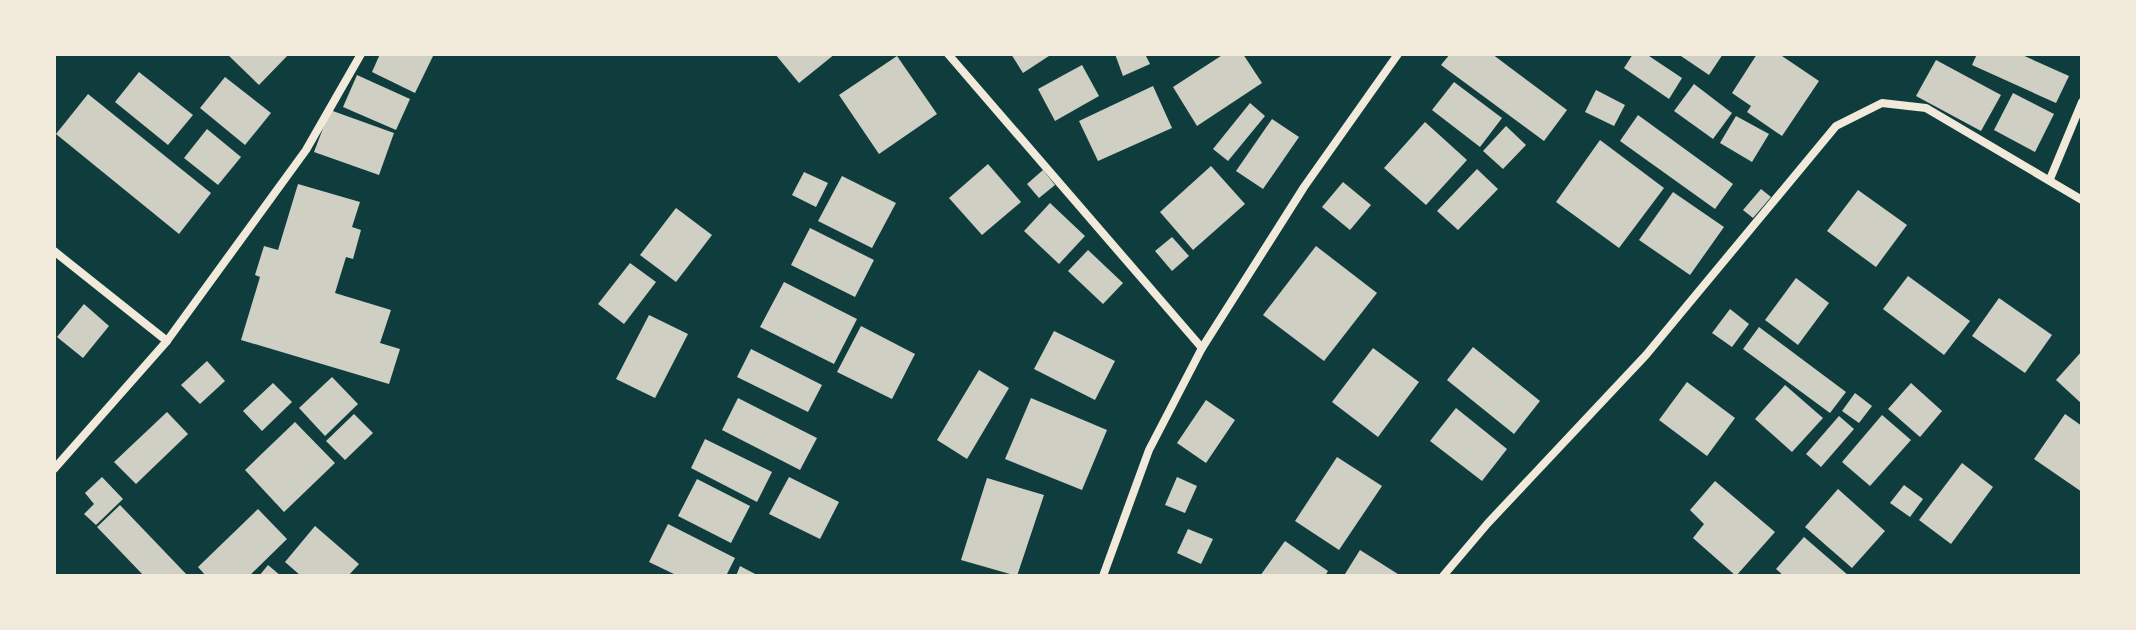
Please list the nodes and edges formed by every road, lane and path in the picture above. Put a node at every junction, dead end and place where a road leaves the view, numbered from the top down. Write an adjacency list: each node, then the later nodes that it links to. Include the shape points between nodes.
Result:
1 (361, 54): 8 (street, via 306,150)
2 (948, 54): 9 (street)
3 (1398, 54): 9 (street, via 1304,187)
4 (2082, 102): 5 (street)
5 (2050, 179): 6 (street); 12 (street, via 1926,108 1882,103 1836,126 1646,355)
6 (2082, 200)
7 (54, 251): 8 (street)
8 (167, 341): 10 (street)
9 (1202, 348): 11 (street, via 1149,450)
10 (54, 469)
11 (1103, 576)
12 (1443, 576)

